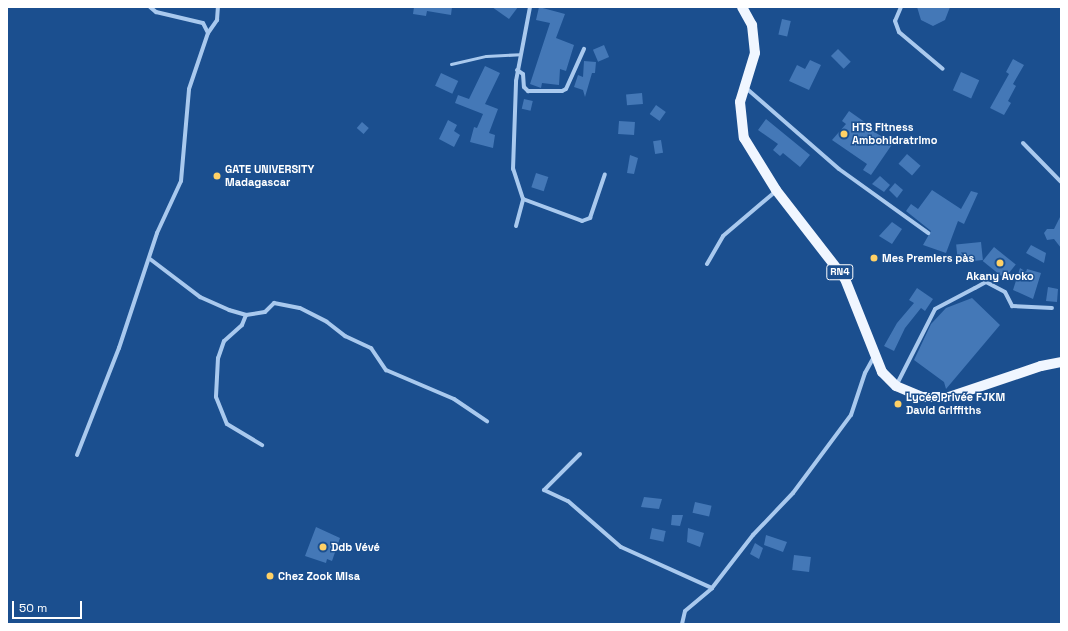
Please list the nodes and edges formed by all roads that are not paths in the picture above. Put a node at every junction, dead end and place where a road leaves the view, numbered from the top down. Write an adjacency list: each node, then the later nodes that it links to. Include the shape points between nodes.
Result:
1 (150, 7): 6 (street, via 156,12 203,23)
2 (218, 7): 6 (street, via 217,20)
3 (530, 7): 8 (street)
4 (742, 7): 12 (main road, RN4, via 749,17 754,37 752,64)
5 (901, 7): 10 (street, via 896,21 899,32)
6 (208, 33): 20 (street, via 189,89 181,181 157,233)
7 (584, 49): 11 (street, via 566,89 562,91 528,91 524,87 523,74)
8 (520, 54): 9 (lane, via 486,56); 11 (street)
9 (451, 64)
10 (943, 69)
11 (518, 70): 17 (street, via 513,169)
12 (744, 87): 16 (main road, RN4, via 740,117 744,138); 19 (street, via 839,169)
13 (1023, 143): 15 (street)
14 (604, 174): 17 (street, via 590,218 582,221)
15 (1061, 182)
16 (776, 190): 21 (street, via 723,236); 24 (main road, RN4, via 845,279)
17 (523, 199): 18 (street)
18 (516, 226)
19 (928, 233)
20 (150, 259): 23 (street, via 200,297); 30 (street)
21 (707, 264)
22 (1052, 308): 26 (street, via 1012,306 1005,292 986,282 980,285 935,309)
23 (246, 315): 27 (street, via 265,312 274,303 300,308 327,322 345,336 371,348 386,370 454,399); 28 (street, via 242,325 224,341 218,358 216,397 227,424)
24 (874, 356): 26 (main road, RN4, via 882,372); 31 (street, via 865,373 851,415 793,493 753,535)
25 (1061, 362): 26 (main road, RN4, via 1041,366 949,397 922,397)
26 (896, 386)
27 (486, 421)
28 (262, 445)
29 (580, 454): 31 (street, via 544,490 568,501 621,547)
30 (77, 456)
31 (712, 588): 32 (street, via 685,612)
32 (682, 624)

